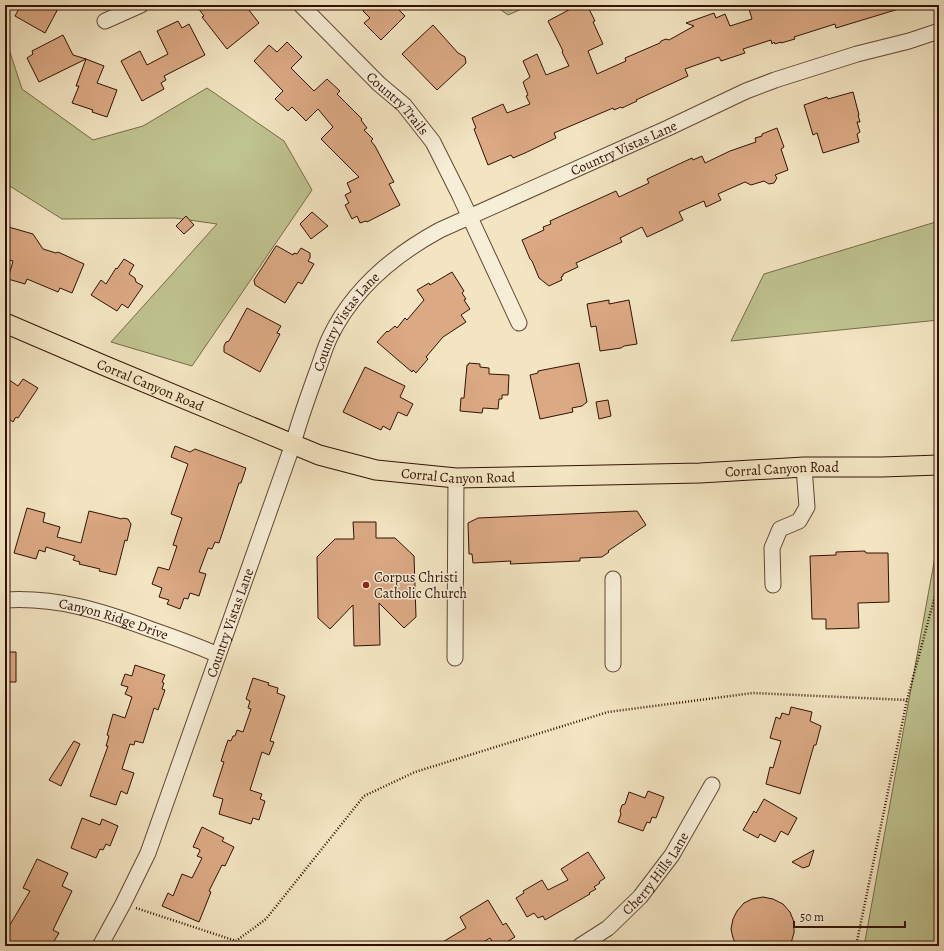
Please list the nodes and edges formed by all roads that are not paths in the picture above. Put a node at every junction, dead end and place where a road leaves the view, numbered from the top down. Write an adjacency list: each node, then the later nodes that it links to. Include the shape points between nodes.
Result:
1 (141, 5): 3 (street)
2 (301, 5): 5 (street, Country Trails, via 379,84 404,105 433,142)
3 (104, 21)
4 (939, 31): 5 (street, Country Vistas Lane, via 850,56 746,91)
5 (470, 218): 7 (street, Country Trails); 8 (street, Country Vistas Lane, via 440,230 405,251 374,277 349,306 330,338 302,410)
6 (5, 323): 8 (main road, Corral Canyon Road)
7 (519, 323)
8 (293, 444): 11 (main road, Corral Canyon Road, via 319,455 376,470); 15 (street, Country Vistas Lane)
9 (939, 465): 10 (main road, Corral Canyon Road)
10 (804, 467): 11 (main road, Corral Canyon Road, via 700,473); 13 (street, via 807,507 799,521 780,529 772,548)
11 (456, 478): 16 (street)
12 (613, 579): 17 (street)
13 (773, 585)
14 (5, 600): 15 (street, Canyon Ridge Drive, via 50,601 107,613)
15 (218, 655): 19 (street, Country Vistas Lane, via 148,853)
16 (455, 658)
17 (613, 664)
18 (712, 785): 20 (street, Cherry Hills Lane, via 672,855 640,897 608,928)
19 (100, 946)
20 (580, 946)

